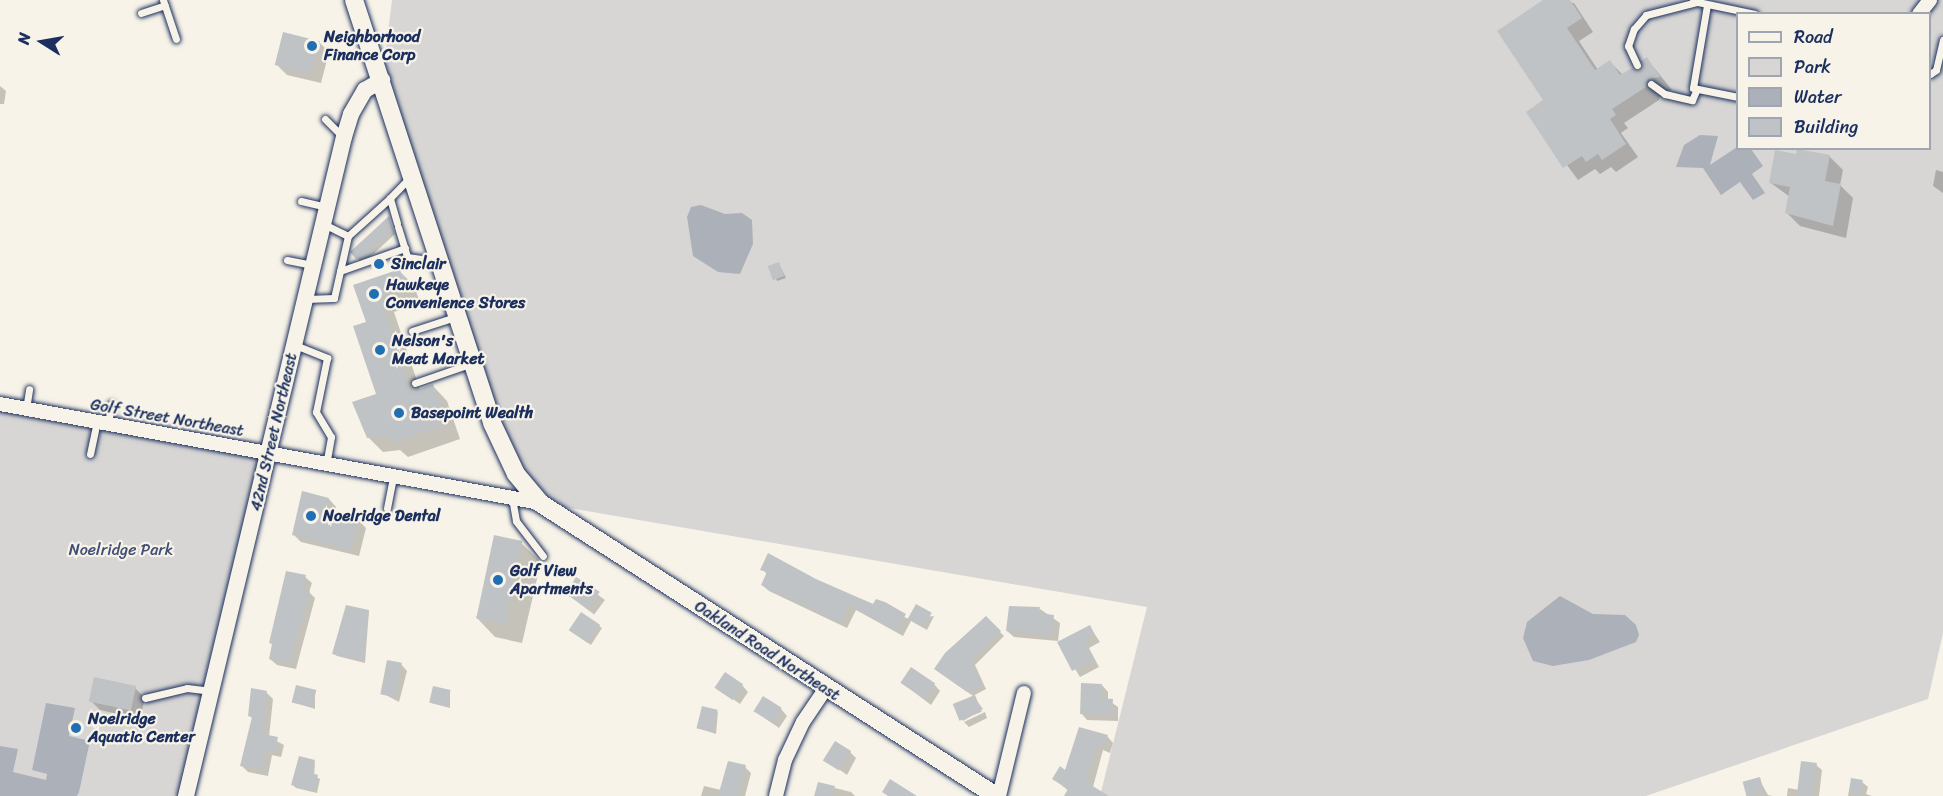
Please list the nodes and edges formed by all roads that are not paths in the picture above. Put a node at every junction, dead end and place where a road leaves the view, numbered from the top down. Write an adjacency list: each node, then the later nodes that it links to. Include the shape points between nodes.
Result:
1 (354, 0): 13 (main road, Oakland Road Northeast)
2 (1930, 0): 7 (street)
3 (1693, 1): 5 (lane); 11 (lane, via 1646,15 1634,29 1628,46)
4 (164, 3): 8 (lane); 9 (lane)
5 (1707, 5): 6 (lane); 15 (lane, via 1692,84)
6 (1744, 12)
7 (1921, 12)
8 (141, 13)
9 (176, 39)
10 (1943, 40): 12 (lane, via 1936,70)
11 (1637, 65)
12 (1931, 73)
13 (382, 80): 18 (street, 42nd Street Northeast, via 365,90); 19 (main road, Oakland Road Northeast)
14 (1650, 84): 15 (lane, via 1665,94 1692,100)
15 (1696, 91): 16 (lane)
16 (1736, 97)
17 (325, 119): 18 (lane)
18 (344, 137): 22 (street, 42nd Street Northeast)
19 (412, 174): 20 (lane); 26 (main road, Oakland Road Northeast)
20 (390, 198): 23 (lane); 24 (lane)
21 (301, 201): 22 (lane)
22 (325, 215): 23 (lane); 27 (street, 42nd Street Northeast)
23 (348, 236): 28 (lane)
24 (405, 248): 26 (lane, via 407,257); 28 (lane)
25 (287, 260): 27 (lane)
26 (441, 262): 30 (main road, Oakland Road Northeast)
27 (314, 265): 29 (street, 42nd Street Northeast)
28 (340, 271): 29 (lane, via 334,298)
29 (306, 299): 32 (street, 42nd Street Northeast)
30 (458, 316): 31 (lane); 33 (main road, Oakland Road Northeast)
31 (412, 331)
32 (295, 345): 41 (street, 42nd Street Northeast); 42 (lane, via 327,358 316,412 331,436)
33 (473, 363): 34 (lane); 45 (main road, Oakland Road Northeast, via 492,423 516,474)
34 (415, 383)
35 (29, 389): 38 (lane)
36 (0, 404): 38 (street, Golf Street Northeast)
37 (111, 404): 39 (lane)
38 (26, 409): 39 (street, Golf Street Northeast)
39 (103, 423): 40 (lane); 41 (street, Golf Street Northeast)
40 (90, 454)
41 (270, 454): 42 (street, Golf Street Northeast); 49 (street, 42nd Street Northeast)
42 (326, 464): 43 (street, Golf Street Northeast)
43 (393, 476): 44 (street, Golf Street Northeast); 46 (lane)
44 (512, 498): 45 (street, Golf Street Northeast); 47 (lane, via 516,521)
45 (540, 503): 48 (main road, Oakland Road Northeast)
46 (387, 508)
47 (543, 556)
48 (825, 689): 53 (street, via 785,760); 54 (main road, Oakland Road Northeast)
49 (212, 691): 51 (lane, via 187,688); 52 (street, 42nd Street Northeast)
50 (1024, 693): 54 (street)
51 (145, 698)
52 (186, 796)
53 (776, 796)
54 (997, 796)

